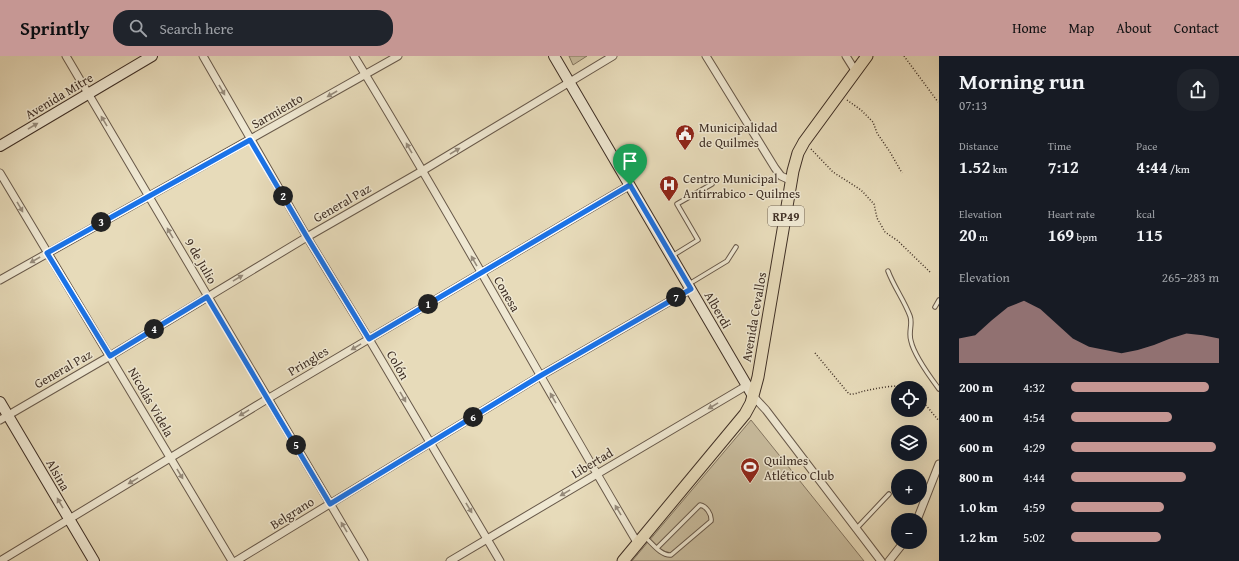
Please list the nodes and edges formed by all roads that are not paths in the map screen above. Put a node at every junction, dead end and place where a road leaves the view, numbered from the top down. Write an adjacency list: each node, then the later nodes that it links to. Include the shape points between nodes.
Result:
1 (66, 56): 14 (street, 9 de Julio)
2 (152, 56): 14 (street, Avenida Mitre)
3 (203, 56): 15 (street, Colón, one-way to 15)
4 (354, 56): 12 (street, Conesa)
5 (398, 56): 12 (street, Sarmiento)
6 (554, 56): 13 (street, Alberdi)
7 (613, 56): 13 (street, General Paz)
8 (706, 56): 19 (street, via 775,168 781,176)
9 (846, 56): 11 (street)
10 (867, 56): 11 (main road, Avenida Cevallos / RP49)
11 (856, 72): 19 (main road, Avenida Cevallos / RP49, via 804,142 795,162)
12 (366, 74): 15 (street, Sarmiento, one-way to 15); 17 (street, Conesa, one-way to 12)
13 (569, 82): 17 (street, General Paz, one-way to 13); 21 (street, Alberdi)
14 (88, 93): 16 (street, Avenida Mitre, one-way to 14); 22 (street, 9 de Julio, one-way to 14)
15 (250, 140): 22 (street, Sarmiento); 23 (street, Colón)
16 (0, 146)
17 (422, 171): 23 (street, General Paz); 28 (street, Conesa, one-way to 17)
18 (0, 173): 25 (street, Nicolás Videla, one-way to 25)
19 (792, 181): 39 (main road, Avenida Cevallos / RP49, via 760,369)
20 (712, 184): 26 (lane, via 677,204 698,240)
21 (630, 185): 26 (street, Alberdi); 28 (street, Pringles)
22 (149, 196): 25 (street, Sarmiento); 31 (street, 9 de Julio, one-way to 22)
23 (307, 237): 31 (street, General Paz, one-way to 23); 34 (street, Colón)
24 (736, 247): 30 (lane, via 727,261)
25 (47, 253): 29 (street, Sarmiento, one-way to 29); 35 (street, Nicolás Videla)
26 (671, 256): 30 (street, Alberdi)
27 (888, 271): 38 (lane, via 911,318 912,346)
28 (481, 273): 34 (street, Pringles); 36 (street, Conesa)
29 (0, 280)
30 (689, 287): 36 (street, Belgrano); 37 (street, Alberdi)
31 (207, 297): 35 (street, General Paz); 40 (street, 9 de Julio)
32 (939, 300): 33 (lane)
33 (935, 307)
34 (369, 339): 40 (street, Pringles, one-way to 40); 43 (street, Colón, one-way to 43)
35 (110, 356): 42 (street, General Paz); 44 (street, Nicolás Videla)
36 (540, 376): 43 (street, Belgrano); 46 (street, Conesa, one-way to 36)
37 (746, 386): 39 (street, Alberdi); 46 (street, Libertad, one-way to 46)
38 (939, 389)
39 (753, 396): 51 (street, Alberdi); 53 (main road, Avenida Cevallos / RP49, via 749,409)
40 (269, 398): 44 (street, Pringles, one-way to 44); 48 (street, 9 de Julio)
41 (0, 402): 42 (street, Alsina)
42 (4, 418): 50 (street, Alsina, one-way to 42)
43 (430, 443): 48 (street, Belgrano); 52 (street, Colón, one-way to 52)
44 (170, 458): 50 (street, Pringles, one-way to 50); 58 (street, Nicolás Videla, one-way to 58)
45 (939, 464): 49 (street)
46 (596, 474): 52 (street, Libertad, one-way to 52); 53 (street, Conesa, one-way to 46)
47 (889, 494): 51 (lane)
48 (330, 504): 59 (street, Belgrano); 60 (street, 9 de Julio, one-way to 48)
49 (920, 513)
50 (69, 520): 56 (street, Pringles); 57 (street, Alsina)
51 (856, 529): 64 (street, Alberdi)
52 (488, 539): 61 (street, Libertad); 62 (street, Colón)
53 (641, 540): 54 (lane); 63 (main road, Avenida Cevallos / RP49)
54 (657, 548): 54 (lane, via 671,555 711,521 712,516 700,504)
55 (899, 549): 65 (street)
56 (0, 561)
57 (94, 561)
58 (232, 561)
59 (236, 561)
60 (364, 561)
61 (450, 561)
62 (500, 561)
63 (623, 561)
64 (881, 561)
65 (890, 561)

